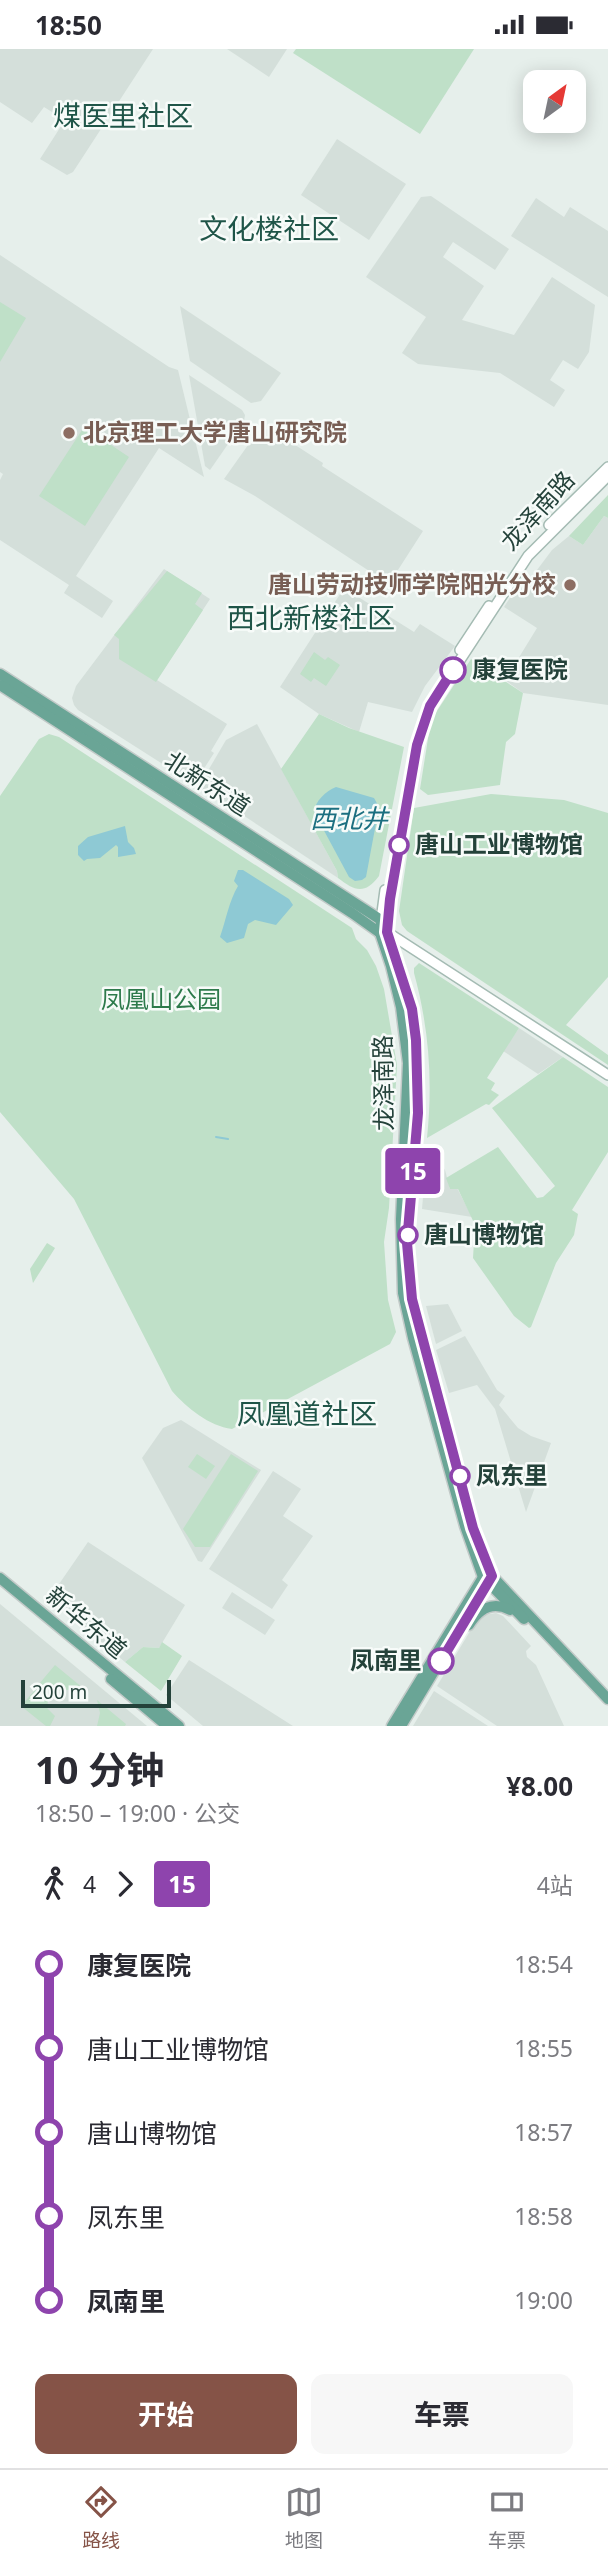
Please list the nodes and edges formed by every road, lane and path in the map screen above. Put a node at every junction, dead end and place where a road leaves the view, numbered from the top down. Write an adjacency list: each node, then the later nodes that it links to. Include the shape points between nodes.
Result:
1 (608, 467): 5 (main road, 龙泽南路, via 530,545 424,705 413,739)
2 (608, 476): 6 (main road, 龙泽南路, via 528,556 430,706 417,745)
3 (0, 674): 5 (main road, 北新东道)
4 (0, 685): 6 (main road, 北新东道)
5 (381, 920): 6 (main road)
6 (383, 933): 7 (main road, 北新东道); 8 (main road, 龙泽南路, via 412,1009 416,1040 418,1113 407,1243 412,1299)
7 (608, 1075)
8 (487, 1576): 11 (main road, 龙泽南路); 12 (main road); 13 (main road, 龙泽南路); 17 (main road)
9 (0, 1579): 16 (main road, 新华东道)
10 (0, 1586): 15 (main road, 新华东道)
11 (522, 1617): 12 (main road, via 501,1606 489,1607); 14 (main road, 龙泽南路)
12 (458, 1633): 18 (main road)
13 (608, 1699)
14 (608, 1709)
15 (167, 1726)
16 (178, 1726)
17 (392, 1726)
18 (401, 1726)

